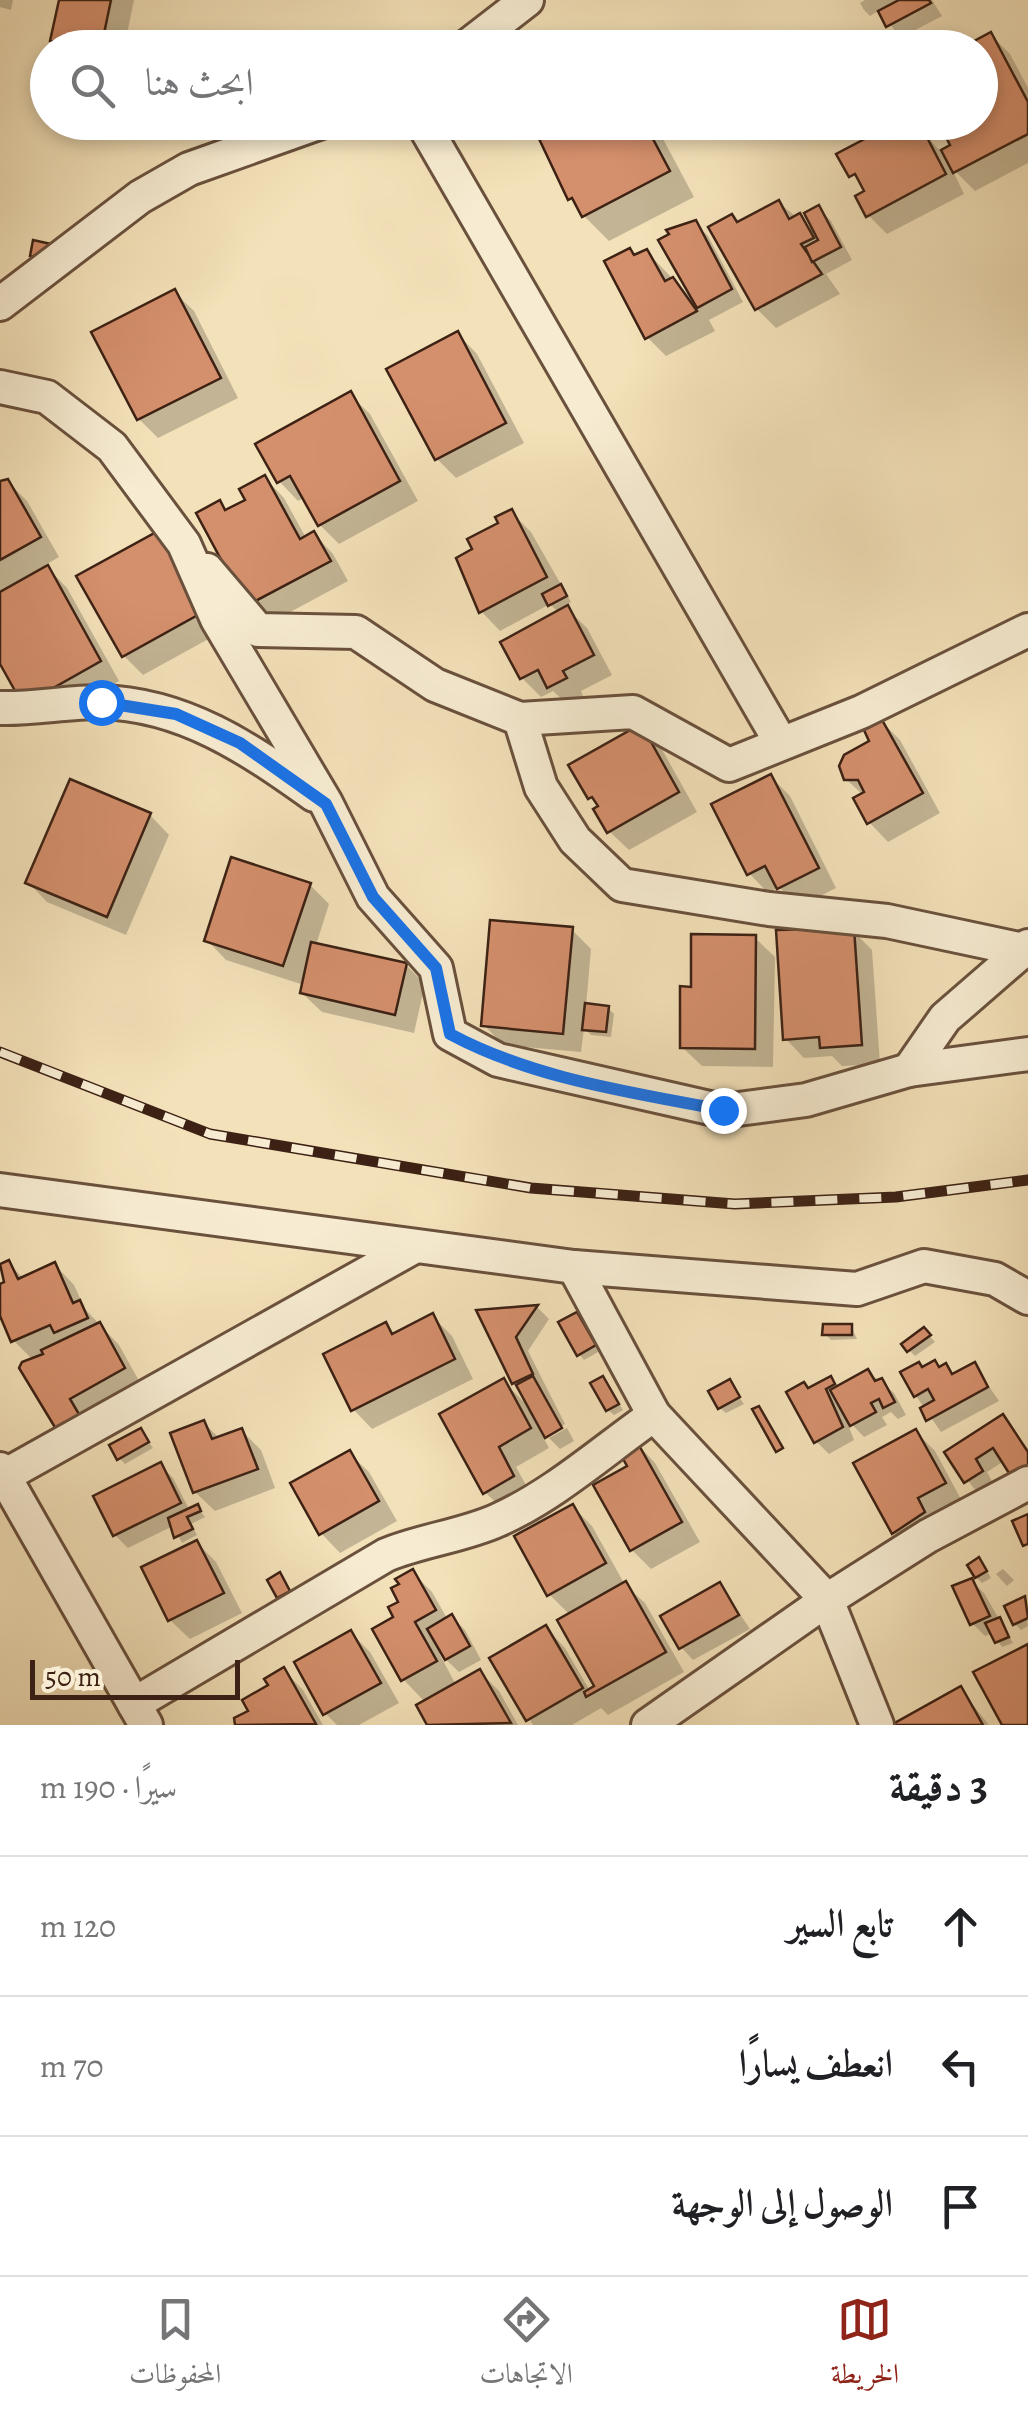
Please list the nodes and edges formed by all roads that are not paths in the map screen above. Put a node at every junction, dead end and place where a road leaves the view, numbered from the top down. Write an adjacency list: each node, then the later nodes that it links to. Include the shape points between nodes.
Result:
1 (528, 0): 2 (street)
2 (489, 30)
3 (270, 140): 5 (street, via 189,169 140,197)
4 (432, 140): 11 (street)
5 (0, 304)
6 (0, 386): 7 (street, via 47,397 112,447)
7 (184, 544): 10 (street, via 258,630 356,632 435,685); 12 (street, via 217,618)
8 (1028, 630): 11 (street, via 861,712)
9 (0, 708): 12 (street, via 101,702 176,714 240,743)
10 (520, 719): 11 (street, via 633,712 729,764); 13 (street, via 541,787 575,840 622,885 887,921)
11 (781, 743)
12 (326, 804): 15 (street, via 373,897 436,968 450,1034 498,1060 723,1110 806,1100)
13 (1026, 949): 15 (street, via 945,1018)
14 (1028, 1054): 15 (street)
15 (909, 1070)
16 (0, 1190): 17 (street)
17 (412, 1248): 18 (street); 21 (street)
18 (574, 1267): 19 (street, via 857,1289 924,1266 995,1279); 20 (street)
19 (1028, 1298)
20 (654, 1414): 23 (street); 24 (street, via 526,1506 386,1555)
21 (2, 1473): 24 (street)
22 (1028, 1483): 23 (street)
23 (827, 1600): 25 (street); 26 (street)
24 (140, 1714)
25 (648, 1725)
26 (877, 1725)

